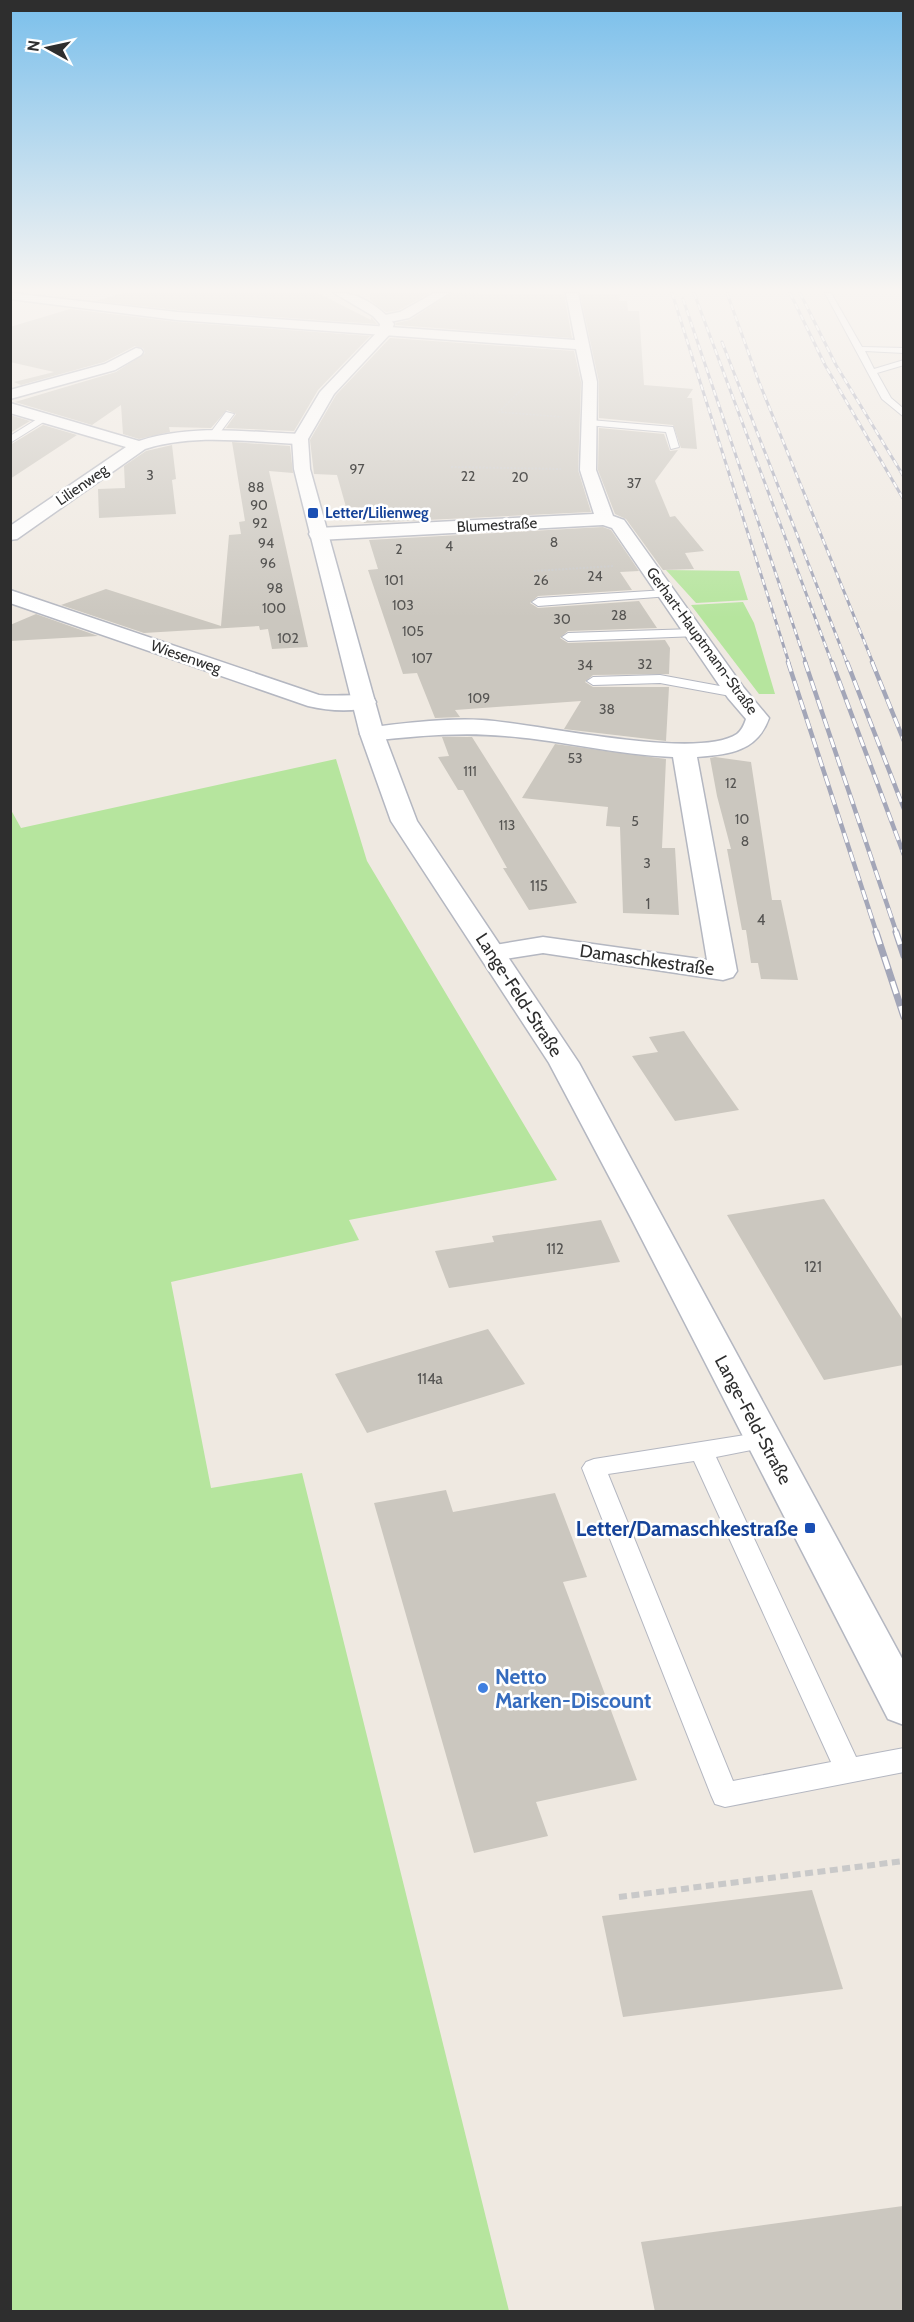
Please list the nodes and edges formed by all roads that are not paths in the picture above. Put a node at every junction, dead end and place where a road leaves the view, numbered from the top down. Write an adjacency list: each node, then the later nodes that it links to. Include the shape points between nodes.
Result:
1 (322, 401): 12 (street)
2 (590, 401): 9 (street)
3 (890, 401): 6 (lane)
4 (10, 408): 7 (street)
5 (229, 414): 11 (lane)
6 (903, 414)
7 (45, 418): 13 (lane); 14 (street)
8 (670, 418): 10 (lane)
9 (590, 421): 10 (lane); 16 (street, via 586,457)
10 (670, 429): 15 (lane)
11 (213, 436): 12 (street, Lilienweg); 14 (street, Lilienweg, via 165,437)
12 (300, 439): 17 (street, Lange-Feld-Straße, via 302,469)
13 (10, 440)
14 (139, 446): 18 (street, Lilienweg)
15 (674, 447)
16 (605, 519): 17 (street, Blumestraße); 19 (street, Gerhart-Hauptmann-Straße, via 618,524)
17 (318, 534): 26 (street, Lange-Feld-Straße)
18 (10, 535)
19 (666, 594): 21 (lane); 22 (street, Gerhart-Hauptmann-Straße)
20 (10, 596): 26 (street, Wiesenweg, via 316,701)
21 (538, 602)
22 (694, 633): 23 (lane); 25 (street, Gerhart-Hauptmann-Straße)
23 (568, 638)
24 (593, 681): 25 (lane, via 660,679)
25 (736, 693): 28 (street, Gerhart-Hauptmann-Straße, via 758,718 754,729 743,740 718,748)
26 (365, 702): 27 (street, Lange-Feld-Straße)
27 (372, 734): 28 (street, Gerhart-Hauptmann-Straße, via 482,727); 29 (street, Lange-Feld-Straße, via 404,821)
28 (684, 751): 29 (street, Damaschkestraße, via 723,971 543,945)
29 (493, 953): 30 (street, Lange-Feld-Straße, via 564,1063)
30 (764, 1440): 31 (lane); 32 (street, Lange-Feld-Straße)
31 (701, 1451): 34 (lane); 34 (lane, via 594,1468 725,1795)
32 (903, 1706)
33 (903, 1760): 34 (lane)
34 (848, 1770)

